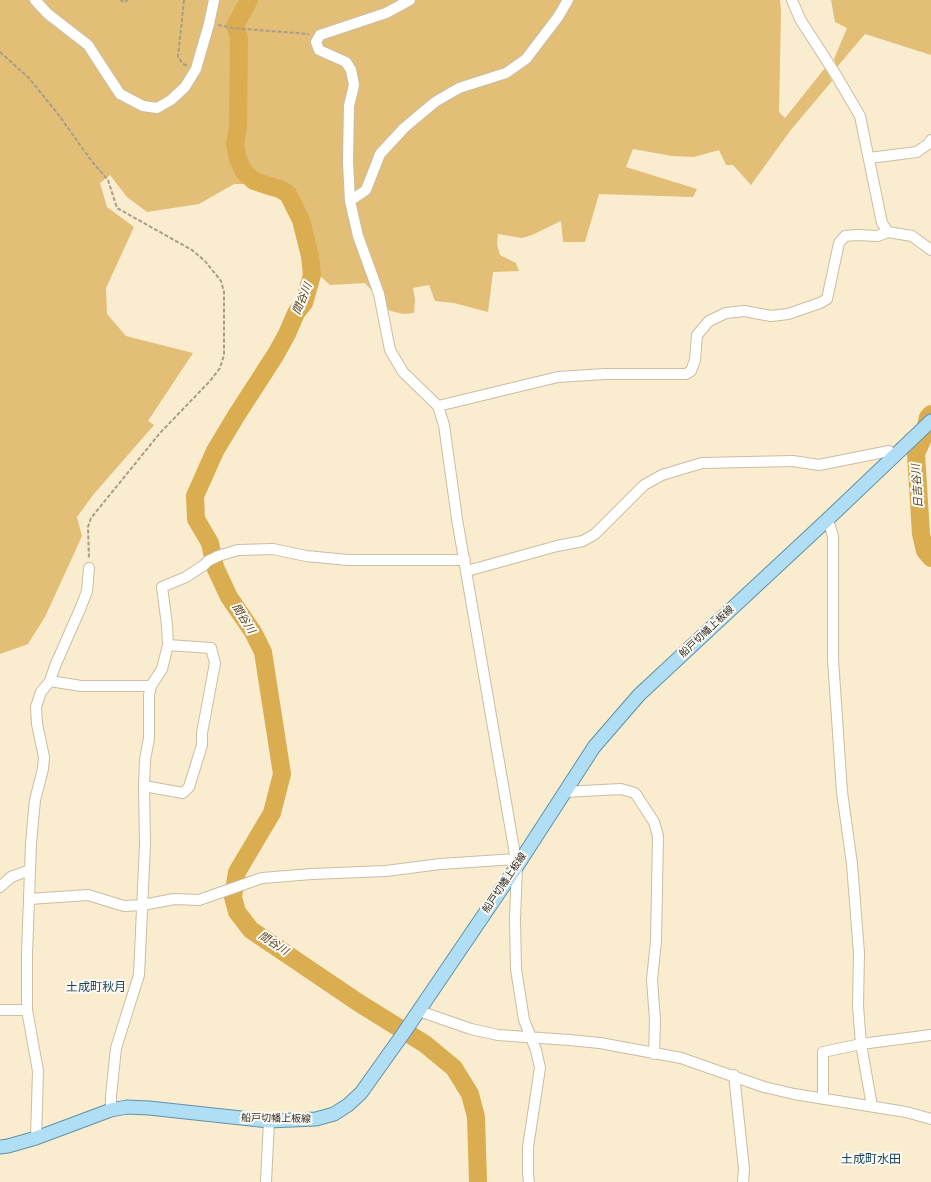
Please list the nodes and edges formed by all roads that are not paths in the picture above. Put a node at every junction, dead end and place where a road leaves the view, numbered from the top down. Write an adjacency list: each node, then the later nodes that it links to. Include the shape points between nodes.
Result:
1 (35, 0): 2 (street, via 48,14 88,45 120,94 143,106 157,108 186,87 196,70)
2 (214, 0)
3 (410, 0): 8 (street, via 386,13 320,35 316,42 319,50 346,62 351,70 354,85 348,106)
4 (568, 0): 8 (street, via 526,59 506,73 459,88 435,102 404,128 380,154 366,190)
5 (792, 0): 7 (street, via 800,19 860,116)
6 (931, 140): 7 (street, via 917,152)
7 (869, 158): 9 (street, via 882,223)
8 (350, 201): 11 (street, via 358,236 379,294 390,350 403,372)
9 (888, 232): 10 (street, via 912,236); 11 (street, via 878,236 845,236 839,243 827,298 820,303 788,314 771,316 744,312 726,313 708,321 697,335 696,360 691,371 686,374 558,377)
10 (931, 250)
11 (438, 406): 15 (street, via 444,425)
12 (927, 424): 13 (main road, 船戸切幡上板線)
13 (896, 454): 14 (main road, 船戸切幡上板線); 17 (street, via 889,451 819,465 793,461 702,463 662,476 644,485 596,534 583,541)
14 (828, 519): 22 (main road, 船戸切幡上板線, via 639,695 594,747); 33 (street, via 833,537 833,659 836,708 859,953 858,1006)
15 (465, 560): 17 (street); 18 (street, via 348,560 306,556 273,549 238,550 218,556 186,577 162,587)
16 (89, 568): 19 (street, via 87,591)
17 (467, 571): 23 (street)
18 (168, 645): 20 (street, via 162,669); 21 (street, via 211,648 215,663 202,745 189,788 182,793)
19 (50, 681): 20 (street, via 81,686); 24 (street, via 41,692 36,707 44,757 35,800)
20 (151, 686): 21 (street)
21 (144, 786): 27 (street)
22 (564, 792): 23 (main road, 船戸切幡上板線); 34 (street, via 621,789 635,793 654,822 658,836 656,941 652,980)
23 (516, 862): 27 (street, via 440,864 386,871 262,878 199,900 174,899); 30 (main road, 船戸切幡上板線); 32 (street, via 516,969 524,1020)
24 (30, 870): 25 (street, via 11,877); 26 (street)
25 (0, 887)
26 (29, 899): 27 (street, via 88,895 124,906); 29 (street)
27 (143, 905): 38 (street, via 139,975 116,1048)
28 (0, 1010): 29 (street)
29 (27, 1010): 41 (street, via 38,1071)
30 (419, 1011): 32 (street, via 471,1029); 40 (main road, 船戸切幡上板線, via 361,1092 348,1105 334,1114 316,1119)
31 (931, 1035): 33 (street)
32 (531, 1038): 34 (street, via 600,1043); 44 (street, via 540,1068 528,1147)
33 (861, 1044): 36 (street, via 823,1052); 37 (street)
34 (654, 1054): 35 (street, via 681,1058)
35 (734, 1075): 36 (street, via 764,1087); 45 (street, via 744,1169)
36 (823, 1099): 37 (street)
37 (872, 1106): 39 (street, via 924,1116)
38 (111, 1110): 40 (main road, 船戸切幡上板線, via 127,1107 149,1108); 41 (main road, 船戸切幡上板線)
39 (931, 1120)
40 (269, 1121): 43 (street)
41 (36, 1138): 42 (main road, 船戸切幡上板線)
42 (0, 1147)
43 (266, 1182)
44 (529, 1182)
45 (743, 1182)

